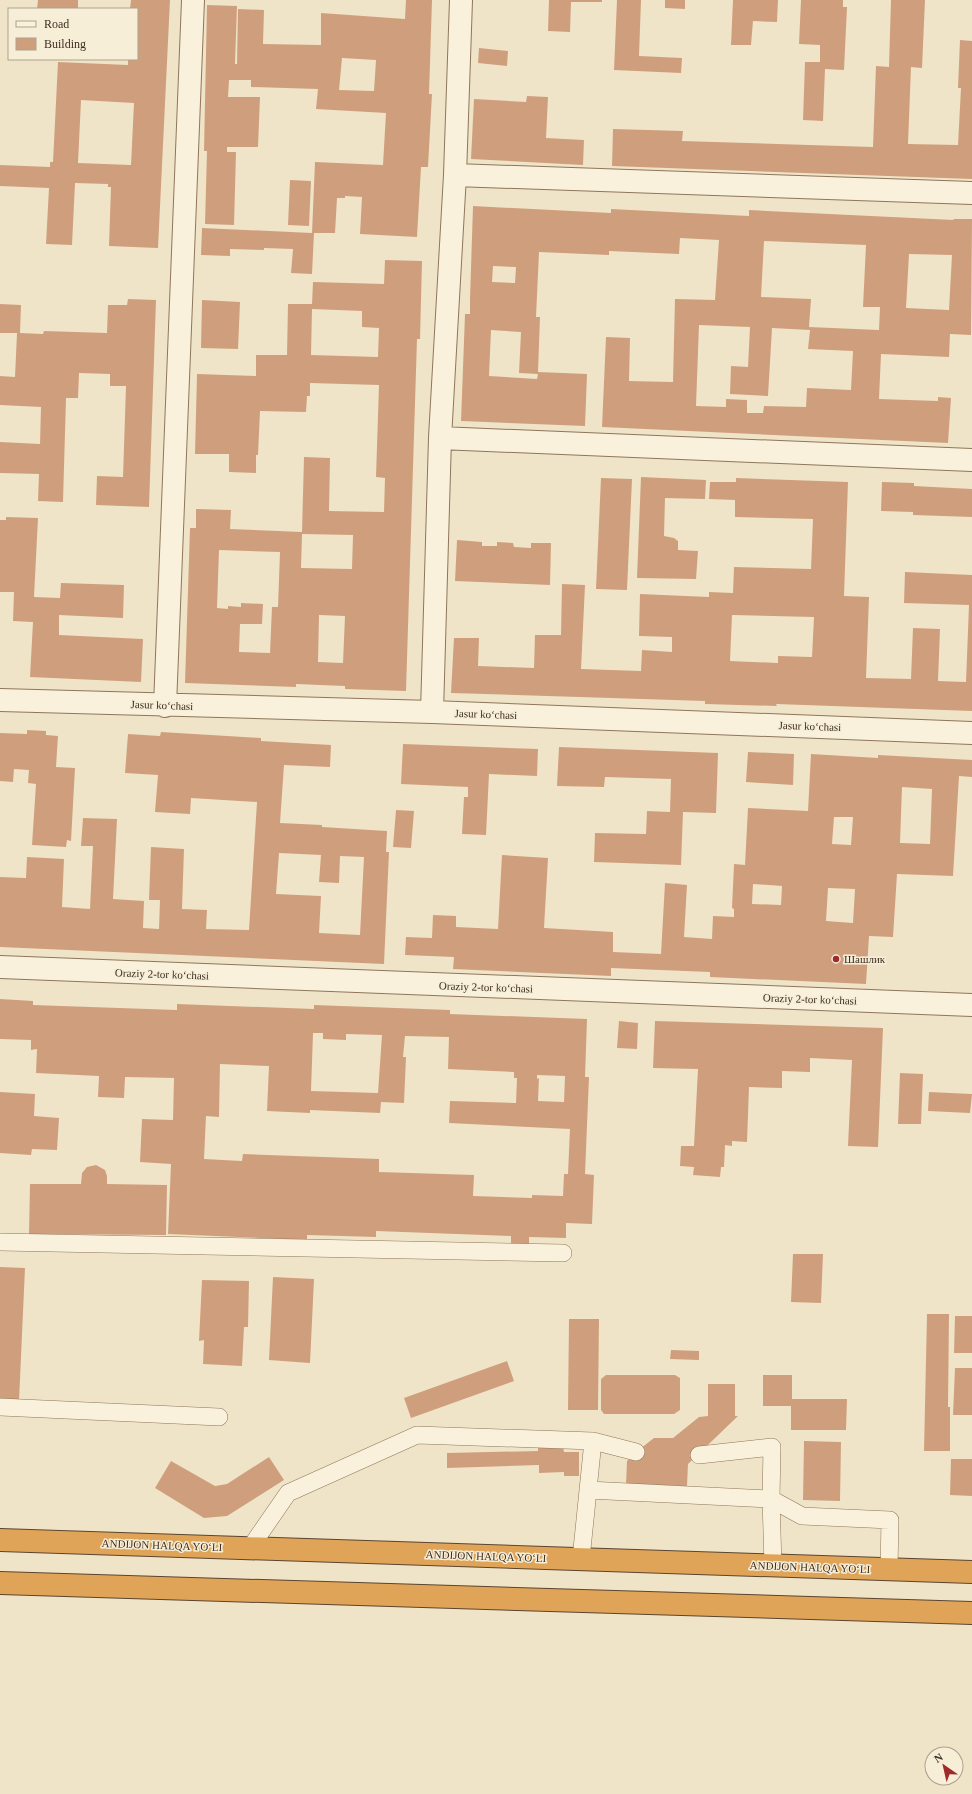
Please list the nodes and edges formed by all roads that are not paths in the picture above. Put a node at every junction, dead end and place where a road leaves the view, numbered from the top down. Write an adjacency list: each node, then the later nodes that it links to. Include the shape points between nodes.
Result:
1 (193, 0): 8 (street)
2 (461, 0): 3 (street)
3 (455, 175): 4 (street); 5 (street)
4 (972, 193)
5 (440, 438): 6 (street); 9 (street)
6 (972, 460)
7 (0, 700): 8 (street, Jasur koʻchasi)
8 (165, 706): 9 (street, Jasur koʻchasi)
9 (432, 712): 10 (street, Jasur koʻchasi)
10 (972, 733)
11 (0, 967): 12 (street, Oraziy 2-tor koʻchasi)
12 (972, 1005)
13 (0, 1242): 14 (lane)
14 (563, 1253)
15 (0, 1407): 16 (lane)
16 (219, 1417)
17 (593, 1441): 18 (lane); 20 (lane); 23 (lane, via 417,1435 288,1493)
18 (636, 1452)
19 (699, 1455): 21 (lane, via 772,1447)
20 (588, 1490): 21 (lane); 24 (lane)
21 (771, 1498): 25 (lane); 26 (lane, via 802,1516 890,1520)
22 (0, 1540): 23 (highway, ANDIJON HALQA YO‘LI)
23 (250, 1548): 24 (highway, ANDIJON HALQA YO‘LI)
24 (581, 1559): 25 (highway, ANDIJON HALQA YO‘LI)
25 (773, 1566): 26 (highway, ANDIJON HALQA YO‘LI)
26 (889, 1569): 27 (highway, ANDIJON HALQA YO‘LI)
27 (972, 1572)
28 (0, 1583): 29 (highway)
29 (972, 1613)

